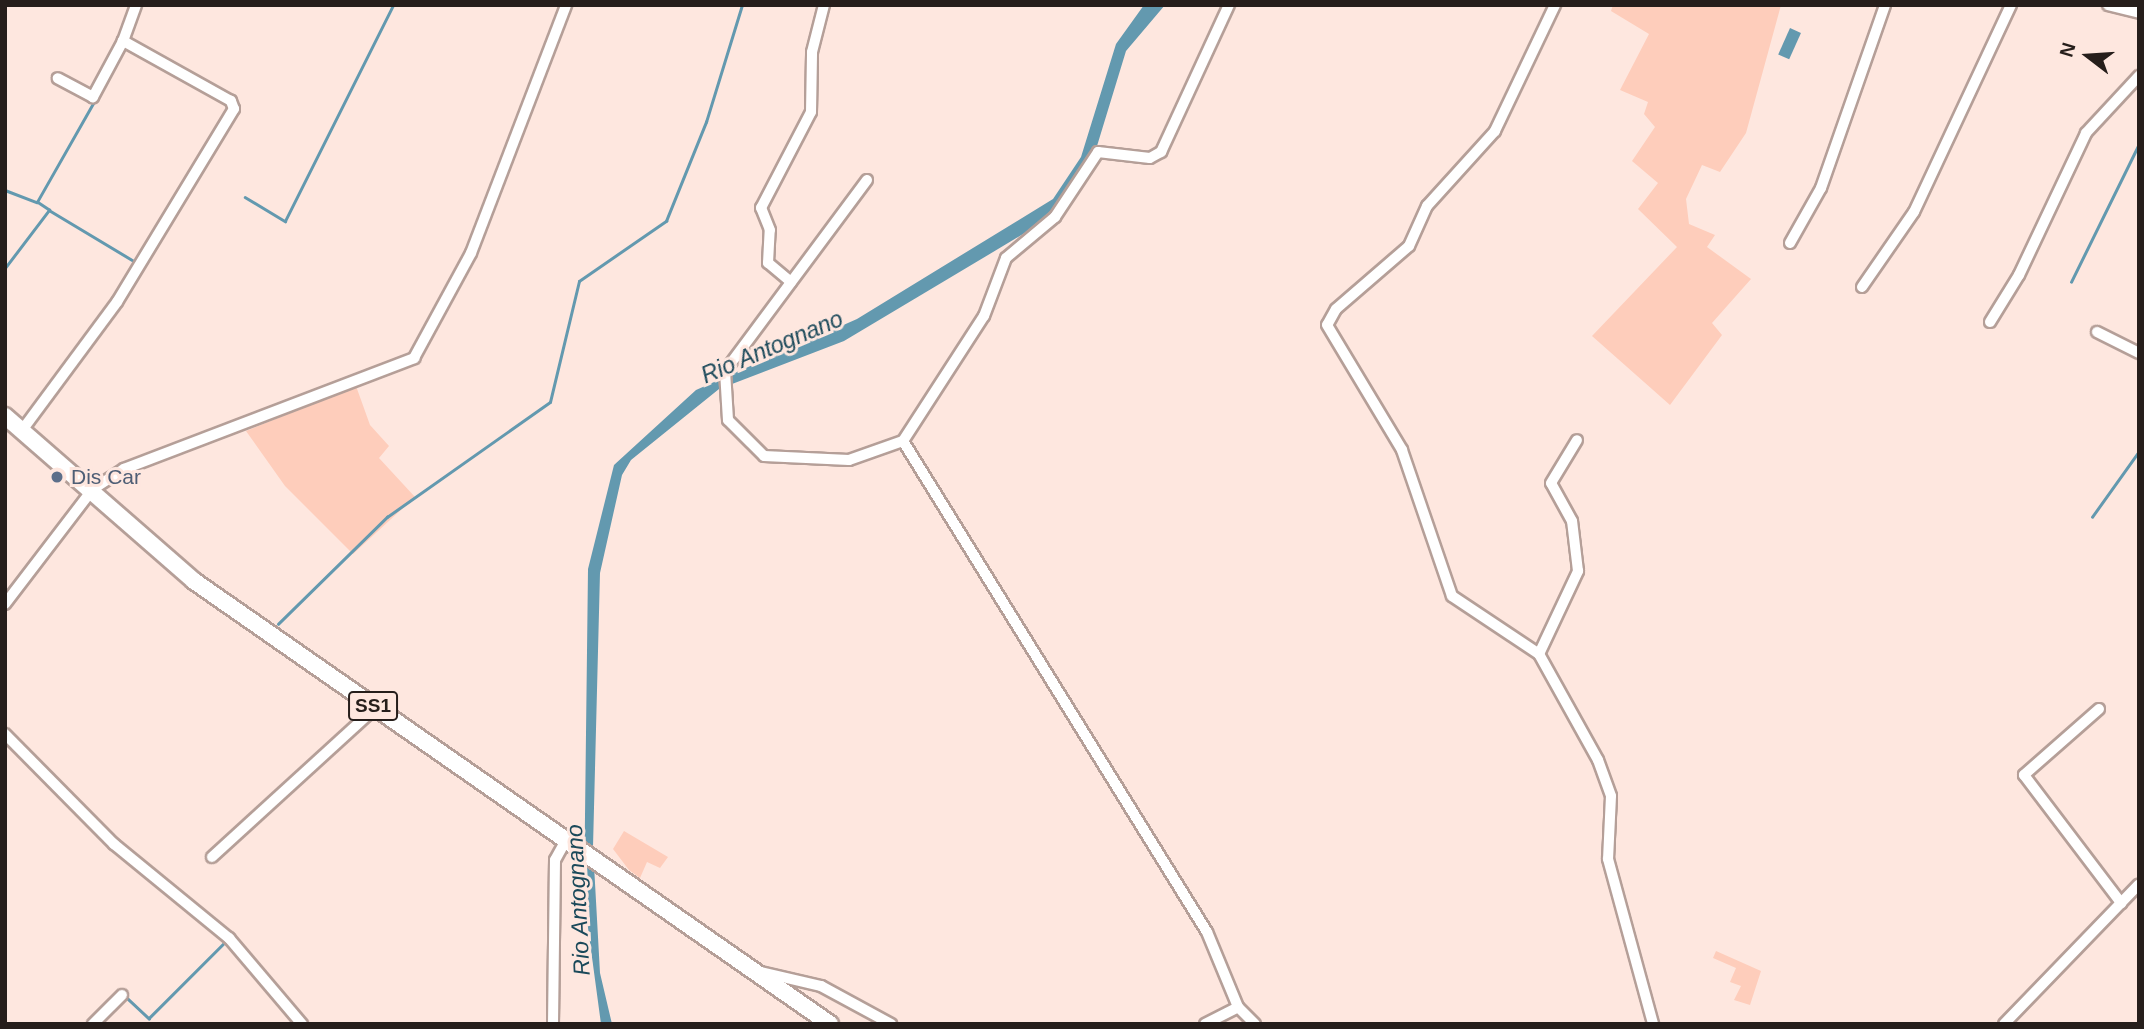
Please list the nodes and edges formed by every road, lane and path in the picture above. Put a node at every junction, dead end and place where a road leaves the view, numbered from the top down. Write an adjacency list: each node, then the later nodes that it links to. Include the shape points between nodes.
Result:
1 (136, 5): 10 (street)
2 (566, 5): 24 (street, via 471,253 414,358 288,411 137,462)
3 (824, 5): 15 (street, via 812,52 811,112 761,208 769,230 768,263)
4 (1230, 5): 23 (street, via 1161,152 1150,158 1098,152 1055,217 1006,258 984,316)
5 (1555, 5): 26 (street, via 1495,131 1427,206 1409,246 1336,309 1328,325 1402,450 1452,596)
6 (1885, 5): 14 (street, via 1821,188)
7 (2011, 5): 16 (street, via 1919,203)
8 (2108, 5): 9 (street)
9 (2139, 13)
10 (123, 41): 12 (street, via 93,97); 21 (street, via 231,101 234,109 117,302)
11 (2139, 76): 17 (street, via 2086,133 2019,275)
12 (58, 78)
13 (867, 180): 15 (street)
14 (1790, 243)
15 (791, 282): 23 (street, via 725,371 728,420 764,457 849,460)
16 (1862, 287)
17 (1990, 322)
18 (2097, 332): 19 (street)
19 (2139, 353)
20 (5, 416): 21 (main road, SS1)
21 (23, 429): 24 (main road, SS1)
22 (1577, 440): 26 (street, via 1551,483 1572,521 1578,571)
23 (903, 441): 36 (street, via 1207,932)
24 (93, 489): 25 (street); 27 (main road, SS1, via 176,567)
25 (5, 604)
26 (1539, 654): 44 (street, via 1609,789 1608,859)
27 (375, 708): 30 (main road, SS1); 31 (street)
28 (2099, 709): 33 (street, via 2024,775)
29 (5, 734): 38 (street, via 114,844 229,938)
30 (568, 842): 34 (main road, SS1); 39 (street, via 555,860)
31 (212, 857)
32 (2139, 884): 33 (street)
33 (2121, 903): 45 (street)
34 (761, 972): 40 (main road, SS1); 41 (street, via 821,986)
35 (122, 995): 37 (street)
36 (1238, 1007): 42 (street); 43 (street)
37 (93, 1024)
38 (302, 1024)
39 (553, 1024)
40 (830, 1024)
41 (891, 1024)
42 (1205, 1024)
43 (1255, 1024)
44 (1653, 1024)
45 (2004, 1024)

